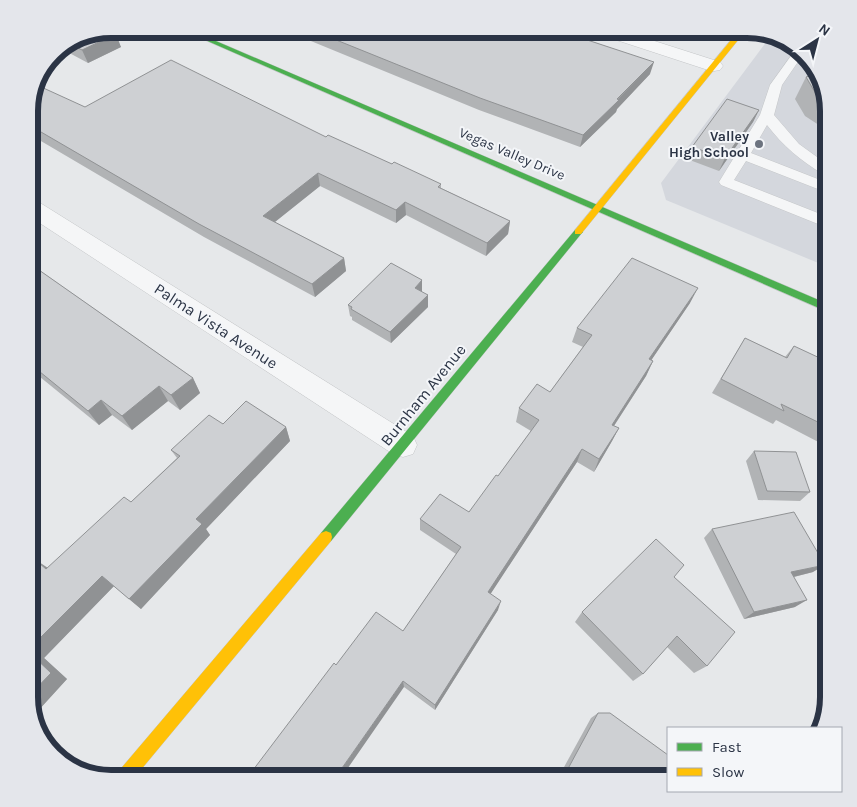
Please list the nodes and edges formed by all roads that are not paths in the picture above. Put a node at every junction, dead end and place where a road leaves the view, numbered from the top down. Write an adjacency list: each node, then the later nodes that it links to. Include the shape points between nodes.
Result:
1 (204, 38): 12 (street, Vegas Valley Drive)
2 (628, 38): 5 (street)
3 (737, 38): 5 (street, Burnham Avenue)
4 (792, 62): 7 (lane)
5 (714, 66): 12 (street, Burnham Avenue)
6 (801, 67): 7 (lane)
7 (785, 72): 8 (lane, via 776,85)
8 (767, 115): 9 (lane); 10 (lane, via 782,137 804,158)
9 (742, 155): 11 (lane); 14 (lane, via 726,182)
10 (819, 167)
11 (819, 185)
12 (596, 207): 15 (street, Vegas Valley Drive); 16 (street, Burnham Avenue)
13 (38, 212): 16 (street, Palma Vista Avenue)
14 (819, 219)
15 (819, 304)
16 (403, 445): 17 (street, Burnham Avenue)
17 (132, 769)

